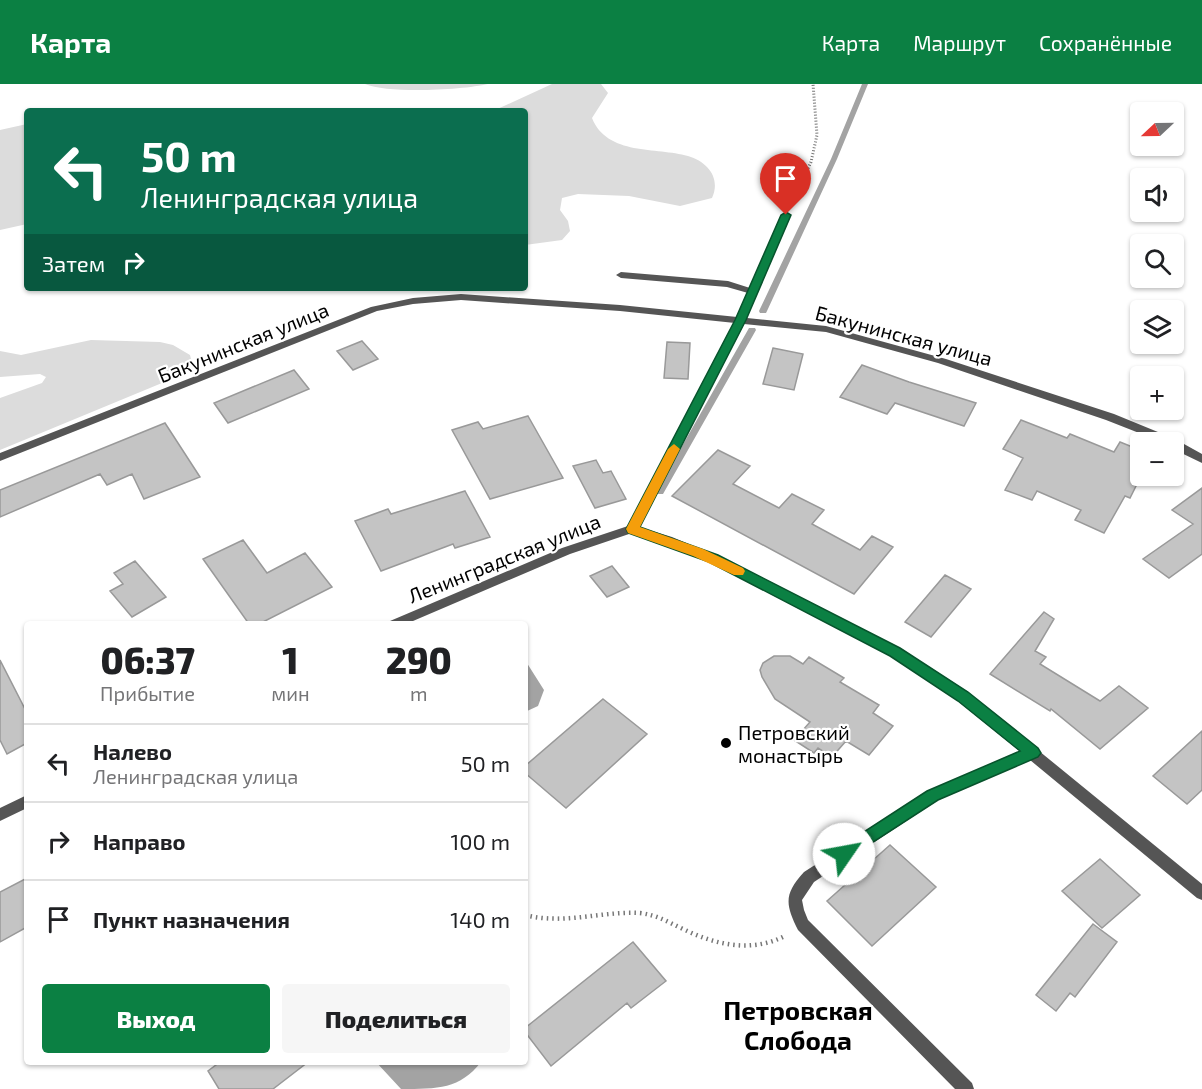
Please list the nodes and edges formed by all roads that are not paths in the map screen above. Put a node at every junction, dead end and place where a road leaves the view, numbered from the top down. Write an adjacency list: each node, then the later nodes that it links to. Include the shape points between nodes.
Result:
1 (786, 215): 3 (street)
2 (621, 275): 3 (street, via 728,284)
3 (753, 292): 4 (street)
4 (741, 320): 5 (street, Бакунинская улица, via 826,329 942,361); 7 (street, Бакунинская улица, via 461,297 403,302 375,309); 9 (street)
5 (1146, 432)
6 (1184, 449): 8 (street, Бакунинская улица)
7 (0, 458)
8 (1202, 459)
9 (632, 529): 10 (street, Ленинградская улица, via 566,551); 11 (street, Ленинградская улица, via 713,559 895,652 963,697)
10 (401, 621)
11 (1033, 753): 14 (street, Ленинградская улица); 15 (street, via 933,796 809,877 793,899 803,925)
12 (24, 803): 13 (street)
13 (0, 815)
14 (1202, 893)
15 (966, 1089)

